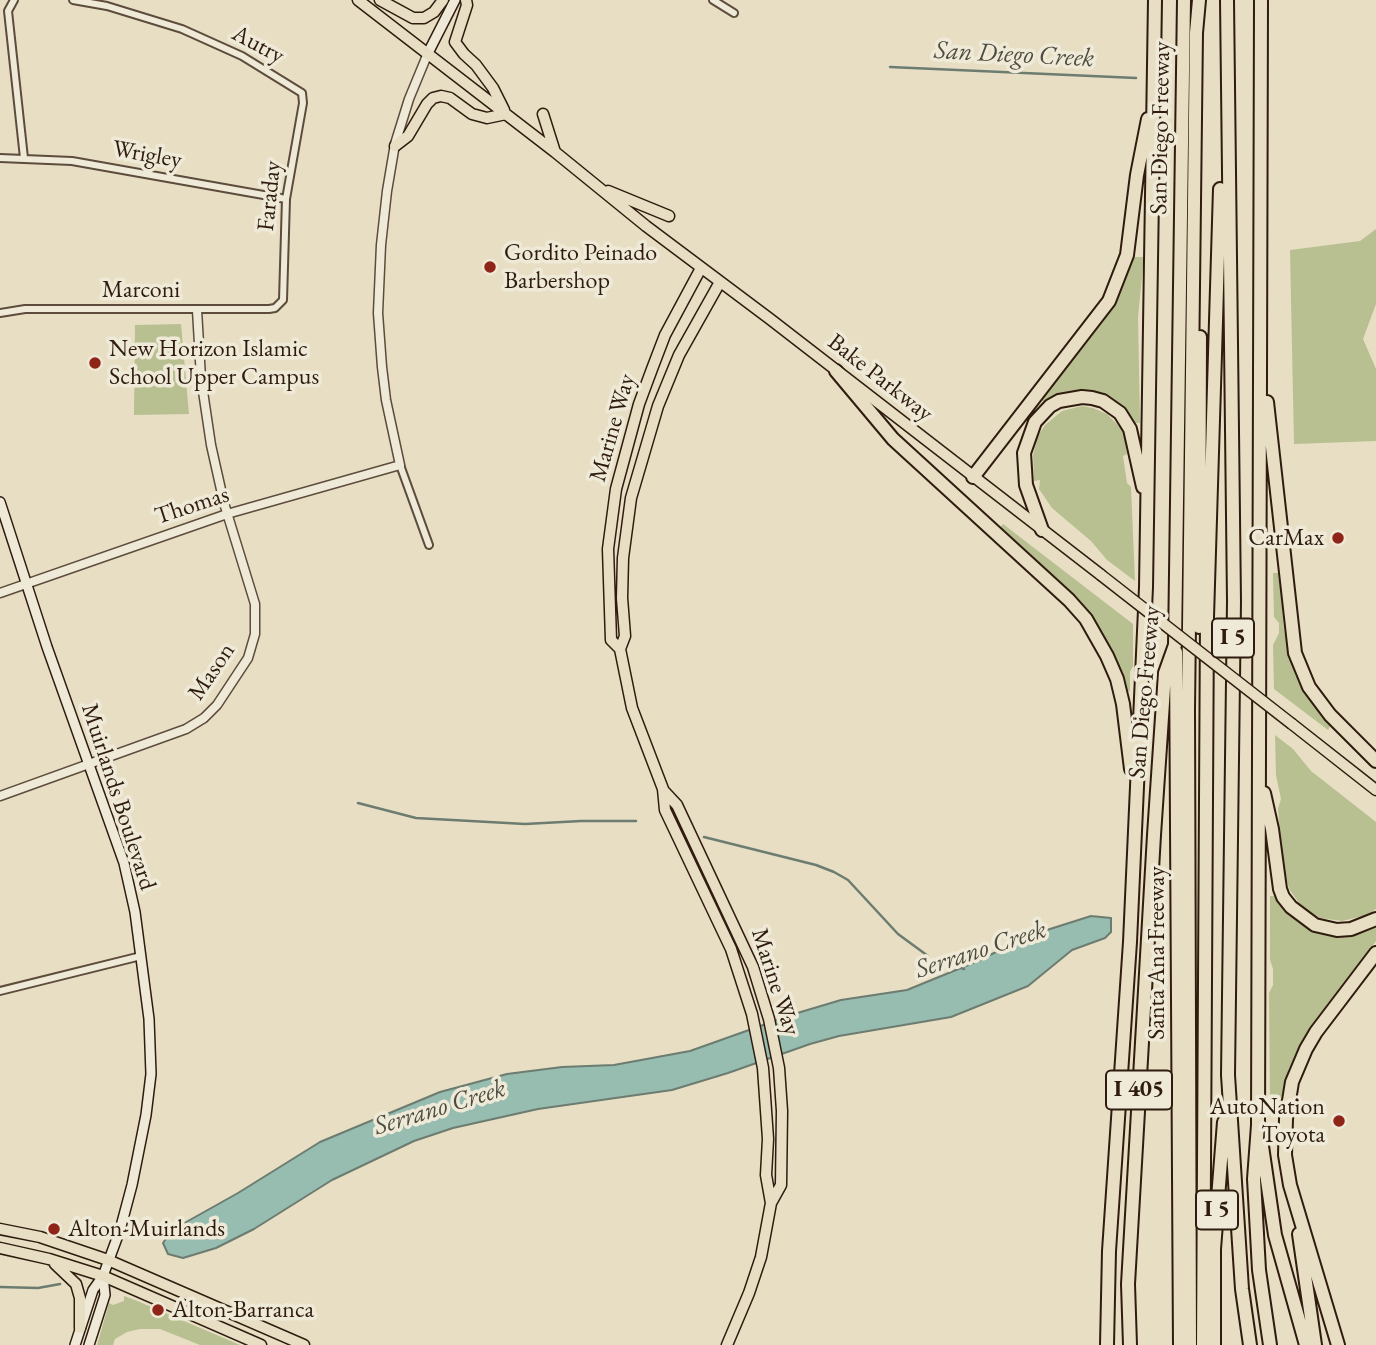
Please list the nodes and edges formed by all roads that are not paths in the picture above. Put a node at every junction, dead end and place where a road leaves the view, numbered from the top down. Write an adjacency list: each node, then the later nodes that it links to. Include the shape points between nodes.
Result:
1 (74, 0): 17 (street, Autry, via 182,29 236,53)
2 (358, 0): 15 (main road, Bake Parkway)
3 (380, 0): 4 (main road, via 412,18 424,18)
4 (443, 0)
5 (455, 0): 15 (main road)
6 (466, 0): 18 (main road, via 455,42 493,88)
7 (713, 0): 14 (street)
8 (1155, 0): 16 (highway)
9 (1184, 0): 43 (highway, San Diego Freeway / I 5)
10 (1227, 0): 52 (highway); 57 (highway, I 5, via 1234,601)
11 (1261, 0): 32 (highway)
12 (13, 1): 23 (street, via 8,11)
13 (1199, 2): 52 (highway); 75 (highway, via 1187,737)
14 (734, 13)
15 (428, 53): 18 (main road, Bake Parkway); 20 (street)
16 (1154, 87): 35 (highway, via 1127,255 1109,300); 37 (highway)
17 (302, 93): 25 (street, Faraday)
18 (506, 114): 20 (main road, via 487,118 472,114 450,98 433,98 408,136); 21 (main road, Bake Parkway)
19 (543, 114): 21 (main road)
20 (395, 146): 34 (street, via 381,245 379,313 386,400)
21 (555, 152): 24 (main road, Bake Parkway)
22 (0, 158): 23 (street, Wrigley)
23 (24, 158): 25 (street, Wrigley, via 72,161)
24 (597, 187): 26 (main road); 27 (main road, Bake Parkway)
25 (286, 199): 29 (street, Faraday)
26 (669, 216)
27 (701, 268): 28 (main road, Bake Parkway); 44 (main road, Marine Way, via 665,335 639,404 616,489 608,548 611,640)
28 (720, 282): 33 (main road, Bake Parkway); 44 (main road, Marine Way, via 679,355 658,406 631,498 623,558 625,636)
29 (280, 304): 30 (street, Marconi, via 269,309)
30 (197, 310): 31 (street, Marconi, via 24,309); 38 (street, Mason, via 208,426)
31 (0, 313)
32 (1261, 356): 45 (highway, via 1295,653 1309,687 1323,706); 47 (highway)
33 (836, 371): 35 (main road, Bake Parkway); 51 (highway, via 893,439 1086,620 1117,679)
34 (400, 465): 38 (street, Thomas); 40 (street)
35 (973, 477): 39 (main road, Bake Parkway)
36 (0, 502): 41 (main road, Muirlands Boulevard)
37 (1149, 510): 39 (highway, via 1125,419 1103,401 1070,398 1041,414 1026,444 1024,475); 51 (highway)
38 (227, 514): 41 (street, Thomas); 46 (street, Mason, via 256,610 255,634 243,668 204,718 167,737)
39 (1042, 530): 49 (main road, Bake Parkway, bridge)
40 (429, 545)
41 (26, 583): 42 (street, Thomas); 46 (main road, Muirlands Boulevard)
42 (0, 593)
43 (1175, 645): 73 (highway, San Diego Freeway / I 405, via 1165,673 1128,1284); 74 (highway, Santa Ana Freeway / I 5)
44 (620, 649): 48 (main road, Marine Way, via 632,708)
45 (1376, 761)
46 (90, 763): 50 (street, Mason); 55 (main road, Muirlands Boulevard, via 124,863)
47 (1258, 769): 53 (highway, via 1283,897 1297,914 1322,927 1351,929); 58 (highway)
48 (663, 789): 59 (main road, Marine Way, via 665,810 731,949 752,1014 763,1068); 59 (main road, Marine Way, via 677,805 743,943 769,1019 779,1068 783,1136 781,1185)
49 (1376, 790)
50 (0, 796)
51 (1135, 804): 72 (highway)
52 (1202, 804): 75 (highway); 76 (highway)
53 (1376, 919)
54 (1376, 953): 60 (highway, via 1316,1032 1293,1082 1284,1138)
55 (142, 956): 56 (street); 64 (main road, Muirlands Boulevard, via 149,1019 146,1115 132,1185)
56 (0, 991)
57 (1228, 1075): 77 (highway, I 5, via 1214,1249); 78 (highway)
58 (1258, 1125): 79 (highway, via 1256,1241); 80 (highway, via 1275,1235)
59 (771, 1203): 71 (main road, Marine Way, via 761,1257)
60 (1296, 1205): 81 (highway); 82 (highway)
61 (0, 1229): 64 (main road)
62 (0, 1248): 63 (main road)
63 (49, 1259): 65 (main road); 66 (main road, via 76,1284)
64 (108, 1260): 65 (main road, Muirlands Boulevard); 70 (main road)
65 (103, 1276): 66 (main road); 68 (main road, via 105,1295); 69 (main road)
66 (80, 1328): 67 (main road)
67 (75, 1345)
68 (89, 1345)
69 (261, 1345)
70 (304, 1345)
71 (727, 1345)
72 (1107, 1345)
73 (1130, 1345)
74 (1180, 1345)
75 (1192, 1345)
76 (1203, 1345)
77 (1214, 1345)
78 (1250, 1345)
79 (1270, 1345)
80 (1306, 1345)
81 (1315, 1345)
82 (1338, 1345)

